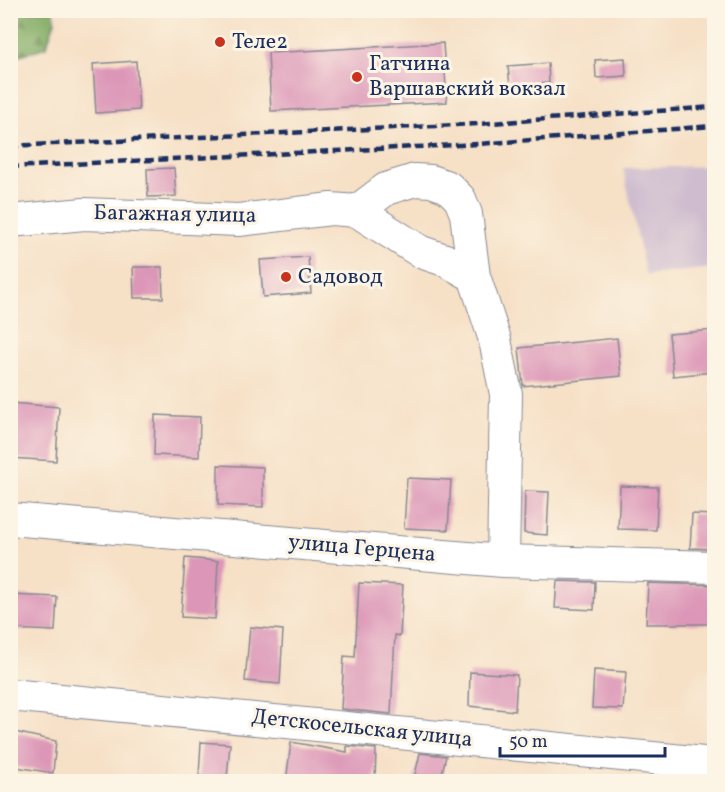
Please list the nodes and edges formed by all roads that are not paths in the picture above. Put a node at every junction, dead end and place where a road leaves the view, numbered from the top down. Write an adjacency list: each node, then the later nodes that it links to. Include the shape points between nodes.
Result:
1 (357, 212): 2 (street, Багажная улица, via 331,209 239,220 84,214); 3 (street, via 386,189 431,180 448,187 460,200 466,214); 4 (street, via 421,252)
2 (10, 221)
3 (467, 237): 4 (street, via 456,253); 5 (street)
4 (445, 260): 5 (street)
5 (474, 276): 7 (street, via 495,340 506,394)
6 (10, 519): 7 (street, улица Герцена)
7 (503, 561): 8 (street, улица Герцена)
8 (714, 567)
9 (10, 695): 10 (street, Детскосельская улица)
10 (714, 764)

